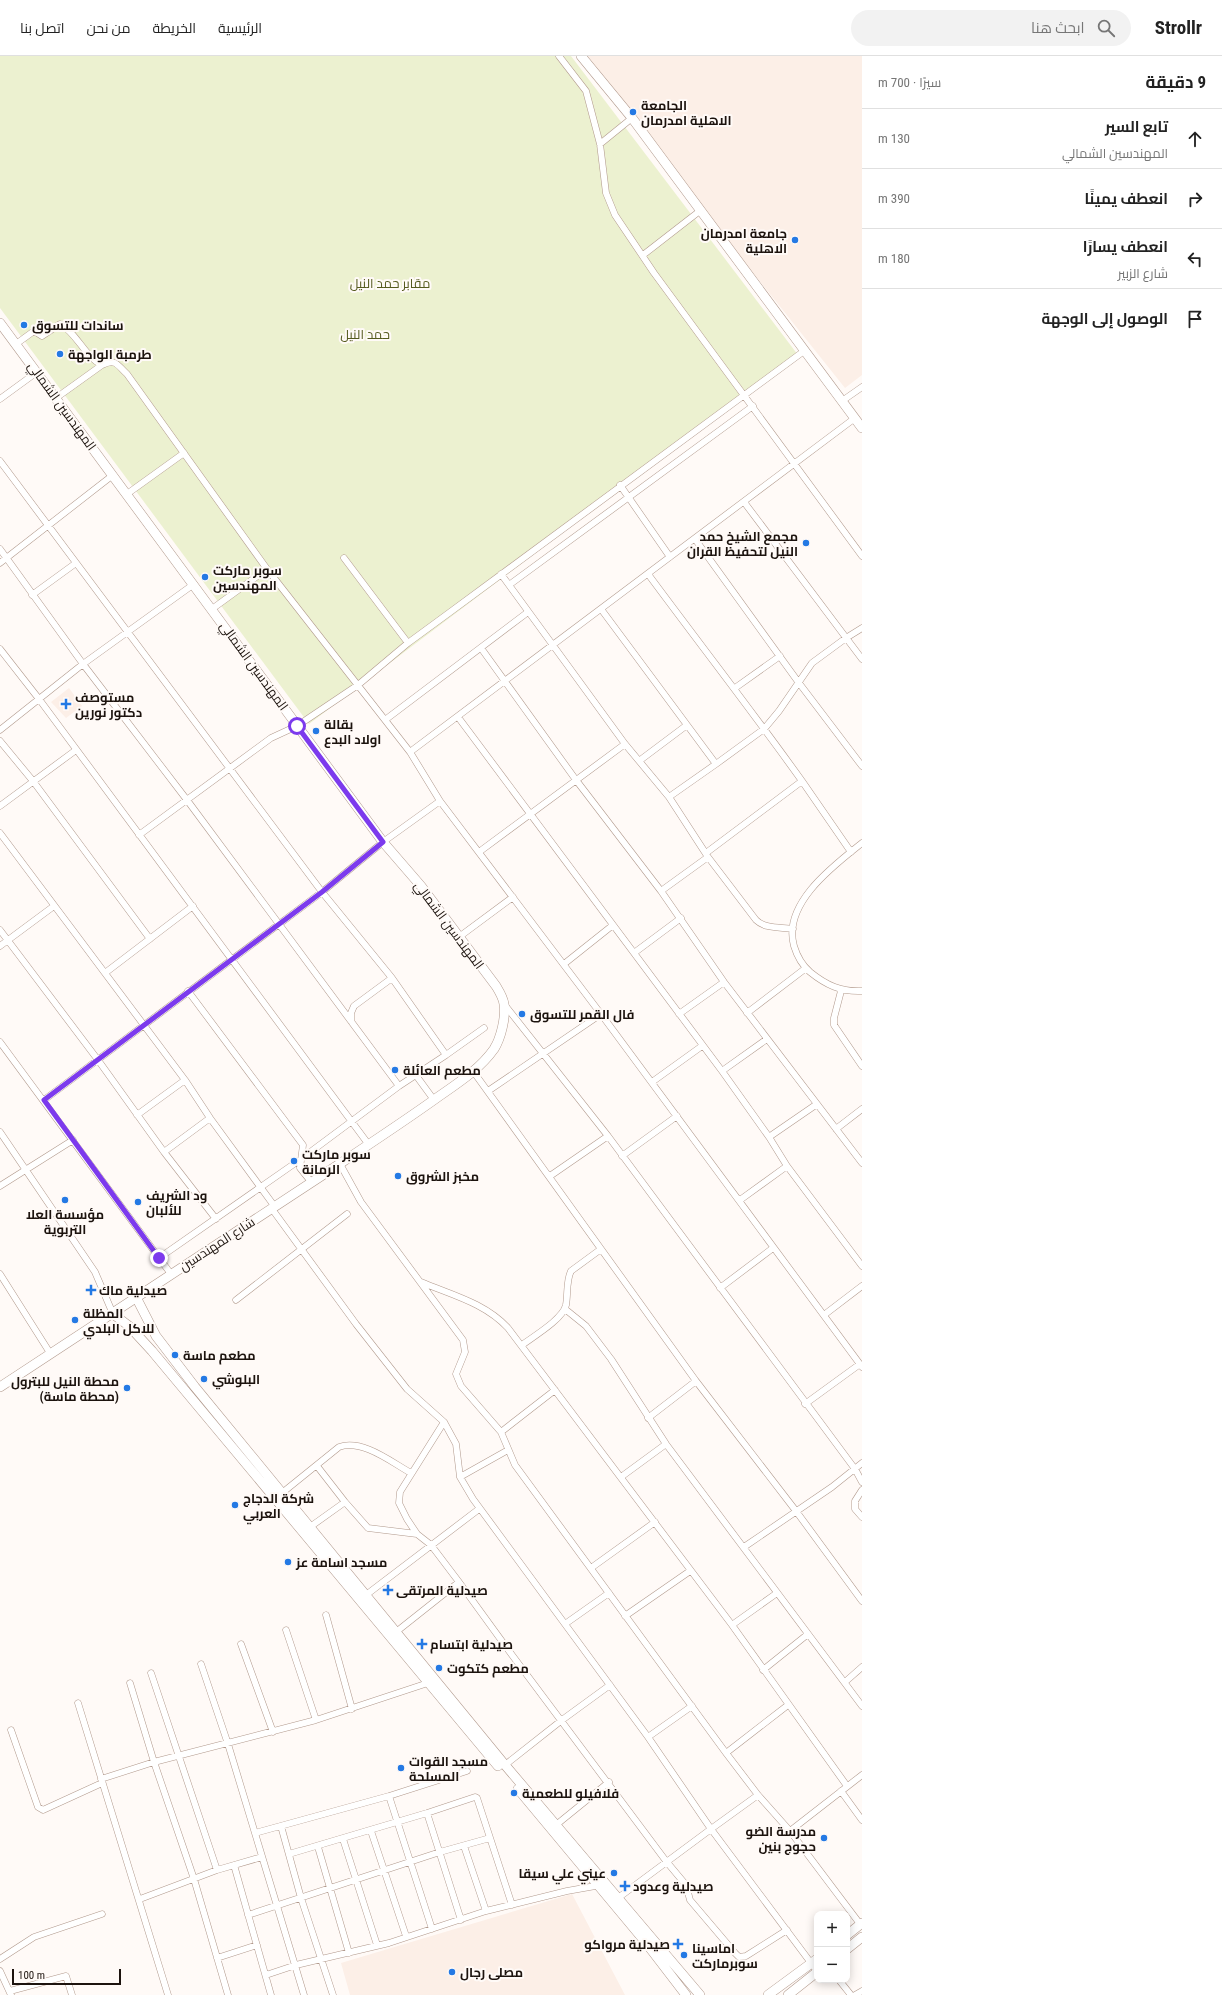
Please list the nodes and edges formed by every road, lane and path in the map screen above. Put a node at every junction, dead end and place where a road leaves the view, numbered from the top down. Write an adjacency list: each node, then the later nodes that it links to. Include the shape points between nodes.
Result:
1 (559, 56): 4 (street, via 586,91)
2 (581, 56): 3 (main road)
3 (632, 118): 4 (street); 5 (main road)
4 (600, 144): 6 (street, via 608,201)
5 (701, 210): 6 (street); 9 (main road)
6 (643, 255): 13 (street)
7 (0, 323): 8 (main road, المهندسين الشمالي)
8 (16, 344): 10 (street, via 34,331 42,336 60,324 69,329 96,362); 11 (main road, المهندسين الشمالي)
9 (804, 351): 13 (street); 16 (main road)
10 (102, 365): 14 (street); 20 (street, via 114,361)
11 (37, 372): 14 (main road, المهندسين الشمالي); 15 (street)
12 (862, 387): 16 (street)
13 (745, 395): 17 (street); 24 (street)
14 (56, 398): 23 (main road, المهندسين الشمالي)
15 (0, 399)
16 (842, 401): 18 (main road)
17 (753, 406): 22 (street); 26 (street)
18 (855, 418): 19 (main road); 22 (street)
19 (862, 428)
20 (184, 452): 25 (street); 37 (street)
21 (0, 461): 28 (street)
22 (795, 463): 27 (street); 31 (street)
23 (113, 475): 25 (main road, المهندسين الشمالي); 28 (street)
24 (620, 485): 26 (street); 38 (street)
25 (127, 494): 40 (main road, المهندسين الشمالي)
26 (628, 496): 32 (street); 41 (street)
27 (744, 502): 29 (street); 48 (street)
28 (49, 526): 33 (street); 36 (street)
29 (695, 539): 32 (street); 53 (street)
30 (0, 549): 33 (street)
31 (862, 556)
32 (670, 557): 39 (street)
33 (7, 558): 35 (street); 42 (street)
34 (344, 558): 49 (street)
35 (0, 563)
36 (76, 563): 42 (street); 47 (street)
37 (267, 569): 43 (street); 58 (street)
38 (501, 574): 41 (street); 49 (street)
39 (648, 574): 44 (street); 59 (street)
40 (194, 584): 43 (main road, المهندسين الشمالي); 47 (street)
41 (508, 585): 45 (street)
42 (32, 595): 55 (street)
43 (212, 609): 64 (main road, المهندسين الشمالي)
44 (601, 609): 50 (street); 63 (street)
45 (528, 612): 50 (street); 51 (street)
46 (862, 628): 48 (street)
47 (128, 632): 55 (street); 74 (street)
48 (846, 638): 54 (street); 57 (street, via 812,663)
49 (408, 643): 58 (street)
50 (553, 646): 56 (street); 68 (street)
51 (481, 648): 56 (street); 62 (street)
52 (0, 649): 60 (street)
53 (780, 656): 57 (street); 59 (street)
54 (862, 659)
55 (83, 664): 60 (street); 79 (street)
56 (505, 681): 61 (street); 75 (street)
57 (799, 683): 65 (street); 73 (street)
58 (358, 685): 62 (street); 64 (street)
59 (735, 688): 65 (street)
60 (39, 699): 66 (street); 69 (street)
61 (458, 716): 70 (street); 82 (street)
62 (386, 720): 70 (street)
63 (687, 725): 71 (street); 72 (street)
64 (297, 726): 74 (street, via 270,738); 85 (main road, المهندسين الشمالي)
65 (764, 729): 72 (street); 77 (street)
66 (0, 730)
67 (0, 741): 76 (street)
68 (625, 744): 71 (street); 75 (street)
69 (76, 750): 76 (street); 84 (street)
70 (410, 752): 80 (street)
71 (639, 761): 78 (street)
72 (716, 764): 78 (street)
73 (862, 766)
74 (229, 768): 79 (street); 91 (street)
75 (576, 780): 82 (street); 90 (street)
76 (33, 781): 81 (street); 101 (street)
77 (802, 781): 88 (street); 89 (street)
78 (669, 797): 89 (street)
79 (187, 800): 84 (street); 96 (street)
80 (440, 801): 85 (street); 87 (street)
81 (0, 806)
82 (530, 814): 87 (street); 97 (street)
83 (0, 833): 93 (street)
84 (139, 835): 94 (street)
85 (383, 842): 91 (street); 100 (main road, المهندسين الشمالي, via 421,886)
86 (862, 843): 88 (street)
87 (479, 852): 92 (street)
88 (851, 852): 98 (street, via 805,898 793,918)
89 (707, 855): 90 (street); 98 (street, via 760,924)
90 (661, 891): 95 (street)
91 (322, 892): 96 (street); 109 (street)
92 (513, 896): 100 (street); 106 (street)
93 (54, 906): 102 (street); 108 (street)
94 (193, 906): 101 (street); 105 (street)
95 (681, 918): 104 (street); 110 (street)
96 (279, 924): 105 (street); 118 (street)
97 (613, 925): 104 (street); 106 (street)
98 (793, 928): 107 (street, via 797,953)
99 (0, 930): 102 (street)
100 (459, 937): 114 (main road, المهندسين الشمالي, via 496,986)
101 (150, 939): 108 (street)
102 (8, 940): 103 (street); 126 (street)
103 (0, 946)
104 (634, 953): 117 (street)
105 (232, 958): 111 (street); 142 (street)
106 (564, 964): 116 (street)
107 (806, 968): 112 (street, via 825,983); 115 (street)
108 (105, 973): 119 (street)
109 (392, 978): 118 (street, via 354,1006 351,1013); 124 (street)
110 (724, 982): 115 (street); 117 (street)
111 (188, 991): 119 (street); 151 (street, via 303,1145)
112 (841, 991): 113 (street); 127 (street, via 834,1025)
113 (862, 991)
114 (504, 1004): 125 (street); 128 (main road, المهندسين الشمالي, via 497,1043)
115 (747, 1013): 121 (street)
116 (601, 1014): 125 (street); 132 (street)
117 (679, 1014): 123 (street)
118 (352, 1022): 133 (street)
119 (144, 1024): 126 (street); 131 (street)
120 (484, 1028): 124 (street)
121 (767, 1039): 129 (street); 137 (street)
122 (0, 1042): 135 (street)
123 (702, 1046): 129 (street); 132 (street)
124 (446, 1055): 130 (street)
125 (542, 1055): 134 (street); 145 (street)
126 (98, 1060): 135 (street); 139 (street)
127 (862, 1066)
128 (473, 1071): 134 (street); 136 (main road, المهندسين الشمالي)
129 (722, 1071): 146 (street)
130 (415, 1074): 133 (street); 136 (street)
131 (184, 1080): 139 (street); 141 (street)
132 (652, 1082): 140 (street)
133 (399, 1086): 142 (street)
134 (488, 1091): 156 (street)
135 (44, 1100): 147 (street)
136 (434, 1100): 148 (main road, شارع المهندسين)
137 (817, 1104): 143 (street); 146 (street)
138 (862, 1109): 143 (street)
139 (137, 1115): 149 (street)
140 (678, 1116): 150 (street); 160 (street)
141 (210, 1118): 149 (street); 159 (street)
142 (351, 1120): 148 (street); 151 (street)
143 (836, 1129): 152 (street)
144 (0, 1132): 155 (street)
145 (608, 1136): 150 (street); 156 (street)
146 (769, 1137): 154 (street)
147 (73, 1140): 155 (street); 167 (street)
148 (370, 1144): 153 (main road, شارع المهندسين)
149 (164, 1152): 163 (street)
150 (622, 1156): 173 (street)
151 (301, 1159): 157 (street, via 300,1168); 159 (street)
152 (862, 1163)
153 (340, 1164): 157 (main road, شارع المهندسين); 171 (street, via 361,1202)
154 (787, 1166): 160 (street); 168 (street)
155 (25, 1170): 158 (street); 177 (street, via 95,1272)
156 (550, 1176): 165 (street)
157 (312, 1184): 161 (main road, شارع المهندسين)
158 (0, 1186)
159 (260, 1186): 161 (street); 163 (street)
160 (740, 1200): 164 (street)
161 (274, 1208): 166 (street); 170 (main road, شارع المهندسين)
162 (347, 1214): 166 (street)
163 (216, 1219): 167 (street)
164 (773, 1248): 173 (street); 178 (street)
165 (601, 1249): 176 (street, via 571,1271); 182 (street)
166 (300, 1250): 175 (street); 187 (street, via 408,1389)
167 (159, 1258): 170 (street)
168 (862, 1266)
169 (0, 1274): 180 (street)
170 (171, 1274): 174 (main road, شارع المهندسين)
171 (421, 1282): 179 (street, via 492,1312); 189 (street, via 464,1342 465,1352 456,1374 458,1381)
172 (862, 1286): 178 (street)
173 (720, 1288): 185 (street)
174 (137, 1299): 177 (main road, شارع المهندسين); 188 (main road, via 156,1336)
175 (236, 1300)
176 (565, 1309): 179 (street); 186 (street, via 590,1331)
177 (113, 1314): 180 (main road, شارع المهندسين); 188 (main road, via 129,1326)
178 (824, 1315): 181 (street)
179 (522, 1345): 184 (street)
180 (50, 1354): 183 (main road, شارع المهندسين)
181 (861, 1365): 185 (street)
182 (696, 1380): 186 (street); 203 (street)
183 (0, 1387)
184 (555, 1390): 189 (street); 197 (street)
185 (805, 1404): 194 (street)
186 (648, 1418): 190 (street)
187 (444, 1422): 195 (street); 196 (street, via 456,1444)
188 (221, 1426): 200 (main road); 204 (main road)
189 (501, 1432): 191 (street)
190 (666, 1444): 197 (street); 210 (street)
191 (508, 1450): 196 (street); 211 (street, via 515,1465)
192 (862, 1463): 194 (street)
193 (317, 1466): 195 (street, via 339,1447 352,1445 365,1448); 200 (street); 201 (street)
194 (855, 1469): 198 (street); 203 (street)
195 (411, 1473): 208 (street, via 400,1492 399,1503)
196 (460, 1477): 202 (street)
197 (621, 1477): 206 (street)
198 (862, 1482)
199 (862, 1490): 205 (street, via 855,1509)
200 (282, 1493): 204 (main road)
201 (345, 1502): 207 (street); 208 (street, via 368,1528)
202 (479, 1509): 209 (street); 220 (street)
203 (796, 1511): 210 (street); 217 (street)
204 (295, 1516): 207 (main road); 230 (main road)
205 (862, 1517)
206 (655, 1522): 211 (street); 212 (street)
207 (310, 1527): 216 (main road)
208 (417, 1534): 209 (street)
209 (430, 1545): 213 (street); 216 (street)
210 (744, 1547): 215 (street)
211 (591, 1568): 214 (street)
212 (690, 1571): 219 (street); 221 (street)
213 (459, 1582): 223 (street); 240 (street)
214 (609, 1593): 219 (street); 220 (street)
215 (777, 1593): 221 (street); 224 (street)
216 (366, 1595): 223 (main road)
217 (862, 1601)
218 (326, 1615): 238 (street)
219 (625, 1616): 236 (street)
220 (565, 1624): 233 (street)
221 (732, 1625): 228 (street)
222 (286, 1630): 239 (street)
223 (396, 1632): 230 (main road)
224 (808, 1634): 228 (street); 231 (street)
225 (241, 1644): 242 (street)
226 (201, 1664): 244 (street)
227 (862, 1667): 231 (street)
228 (763, 1670): 235 (street)
229 (151, 1673): 246 (street)
230 (431, 1682): 238 (street); 248 (main road); 280 (main road)
231 (845, 1682): 237 (street)
232 (130, 1684): 247 (street)
233 (610, 1685): 240 (street); 243 (street)
234 (78, 1703): 251 (street)
235 (788, 1705): 245 (street); 253 (street)
236 (692, 1706): 243 (street); 245 (street)
237 (862, 1706)
238 (352, 1709): 239 (street)
239 (316, 1720): 242 (street)
240 (562, 1720): 248 (street); 252 (street)
241 (11, 1730): 251 (street, via 38,1807 43,1810)
242 (273, 1732): 244 (street)
243 (648, 1737): 262 (street)
244 (228, 1744): 246 (street); 265 (street)
245 (726, 1753): 255 (street)
246 (179, 1756): 247 (street); 276 (street)
247 (154, 1762): 251 (street); 278 (street)
248 (505, 1765): 260 (main road)
249 (467, 1771): 256 (street)
250 (862, 1775): 253 (street)
251 (101, 1781): 284 (street)
252 (609, 1782): 260 (street); 273 (street)
253 (847, 1786): 254 (street)
254 (841, 1791): 258 (street); 264 (street)
255 (758, 1795): 262 (street); 264 (street)
256 (389, 1796): 259 (street); 261 (street)
257 (427, 1813): 259 (street); 266 (street, via 475,1797); 270 (street)
258 (862, 1820)
259 (397, 1823): 263 (street); 274 (street)
260 (556, 1825): 280 (main road)
261 (281, 1826): 265 (street); 271 (street)
262 (711, 1828): 273 (street); 293 (street)
263 (371, 1830): 267 (street); 277 (street)
264 (790, 1831): 291 (street)
265 (255, 1833): 272 (street)
266 (490, 1838): 268 (street); 285 (street)
267 (343, 1839): 269 (street); 279 (street)
268 (464, 1846): 270 (street); 287 (street)
269 (318, 1847): 271 (street); 281 (street)
270 (440, 1852): 274 (street); 290 (street)
271 (288, 1854): 282 (street)
272 (262, 1857): 275 (street); 286 (street)
273 (666, 1861): 283 (street); 293 (street, via 686,1885 690,1900 739,1957 746,1956)
274 (410, 1862): 277 (street); 292 (street)
275 (234, 1865): 276 (street); 289 (street)
276 (217, 1870): 278 (street)
277 (383, 1871): 279 (street); 295 (street)
278 (194, 1879): 284 (street); 301 (street)
279 (356, 1880): 281 (street); 298 (street)
280 (601, 1885): 283 (main road); 285 (street); 319 (main road)
281 (331, 1888): 282 (street); 300 (street)
282 (301, 1898): 286 (street); 303 (street)
283 (618, 1898): 320 (main road)
284 (140, 1899): 314 (street)
285 (512, 1905): 287 (street)
286 (277, 1906): 289 (street); 305 (street)
287 (486, 1911): 290 (street)
288 (102, 1914): 302 (street, via 34,1937)
289 (248, 1915): 297 (street)
290 (461, 1920): 292 (street)
291 (861, 1924): 294 (main road)
292 (432, 1929): 295 (street)
293 (787, 1930): 304 (street)
294 (850, 1933)
295 (406, 1936): 298 (street)
296 (862, 1937): 299 (main road)
297 (257, 1945): 301 (street); 309 (street)
298 (377, 1945): 300 (street)
299 (850, 1947)
300 (349, 1953): 303 (street)
301 (217, 1958): 315 (street)
302 (0, 1959)
303 (323, 1959): 305 (street); 318 (street)
304 (814, 1964)
305 (296, 1965): 309 (street); 317 (street)
306 (814, 1968): 321 (main road)
307 (814, 1969): 322 (main road)
308 (0, 1971): 312 (street)
309 (266, 1975): 316 (street)
310 (841, 1983): 323 (street)
311 (862, 1991): 324 (street)
312 (10, 1993): 313 (street, via 66,1976)
313 (72, 1995)
314 (168, 1995)
315 (228, 1995)
316 (271, 1995)
317 (304, 1995)
318 (333, 1995)
319 (686, 1995)
320 (700, 1995)
321 (768, 1995)
322 (788, 1995)
323 (851, 1995)
324 (855, 1995)

